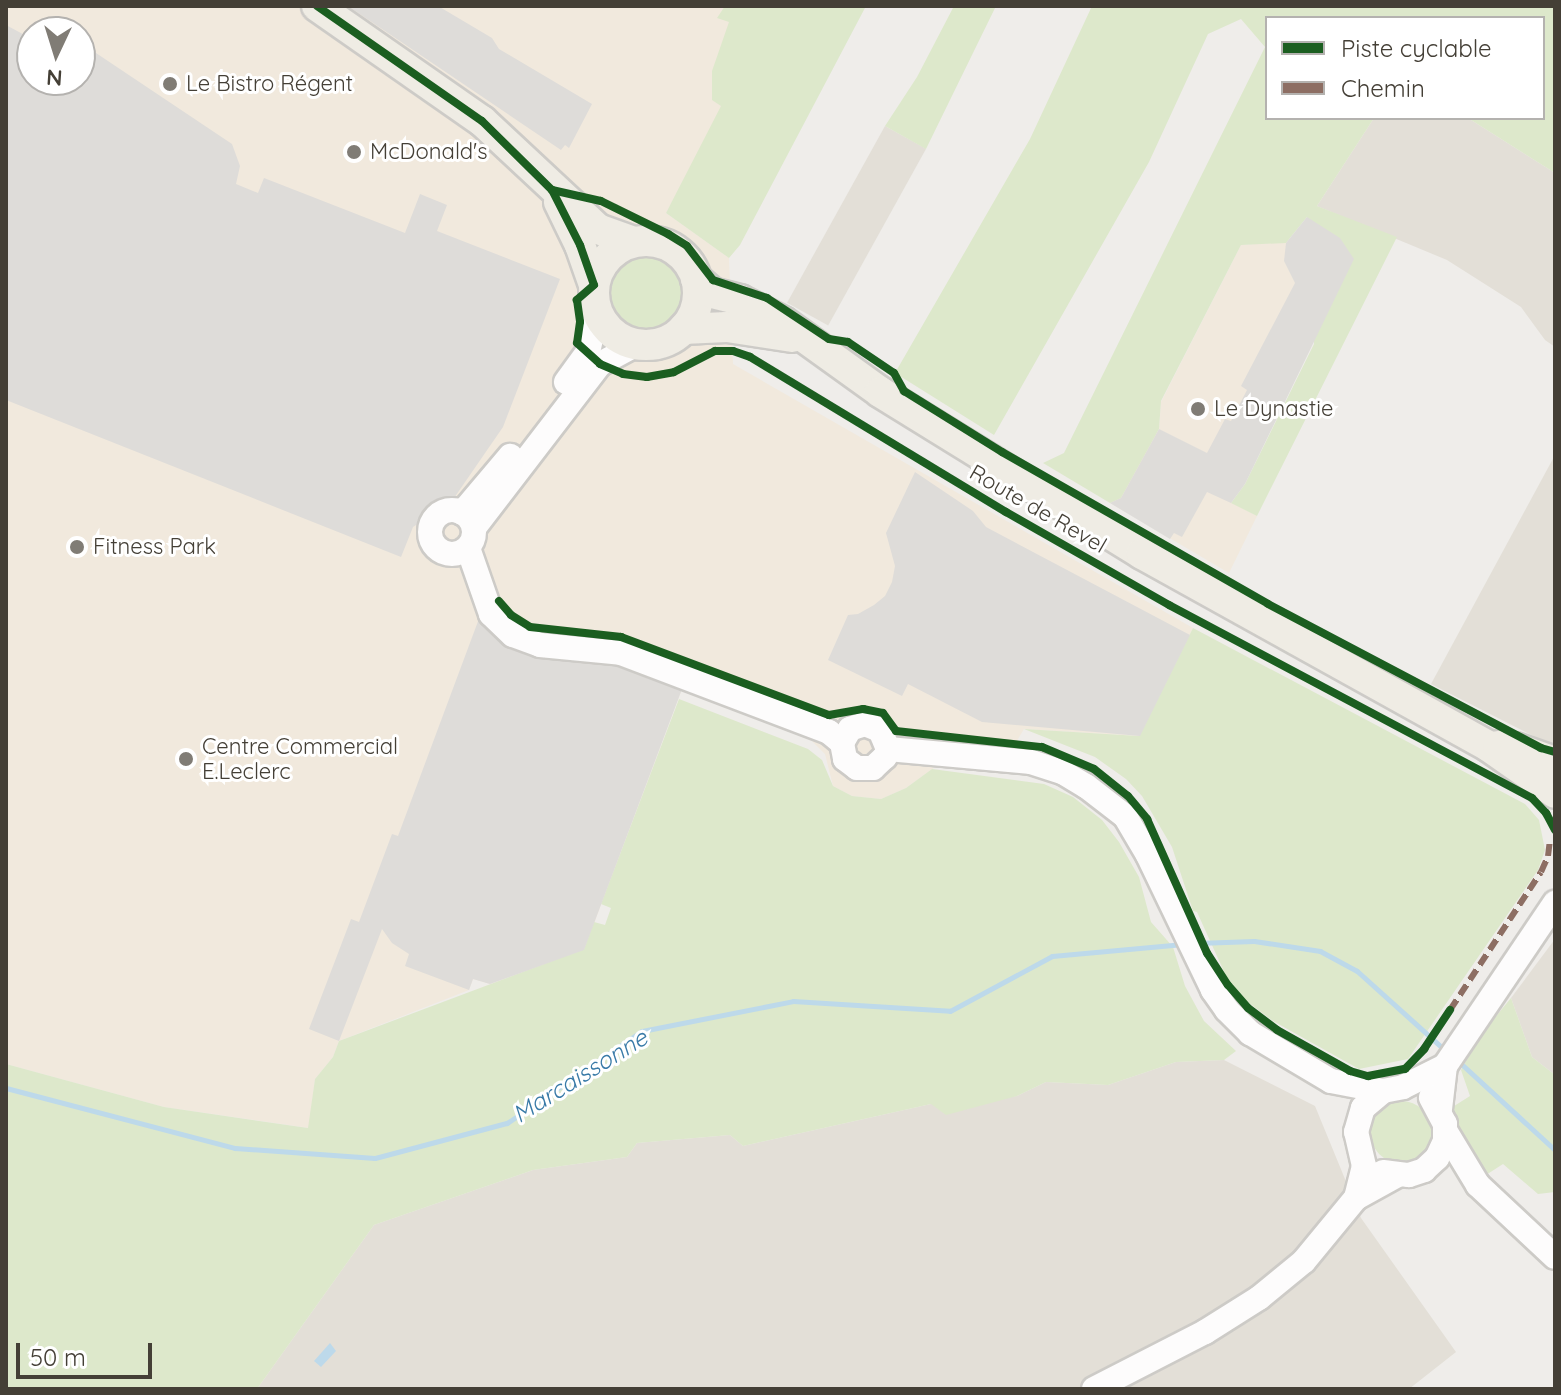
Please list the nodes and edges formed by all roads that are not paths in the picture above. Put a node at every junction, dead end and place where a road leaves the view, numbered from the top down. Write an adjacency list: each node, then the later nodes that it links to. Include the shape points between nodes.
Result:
1 (317, 6): 2 (main road, via 482,121)
2 (552, 190): 3 (main road, via 598,229); 5 (main road, via 580,245)
3 (633, 242): 4 (main road, via 669,246 686,259); 5 (main road, via 603,262)
4 (696, 279): 6 (main road, via 696,306); 8 (main road, Route de Revel, via 712,293 767,312)
5 (596, 299): 7 (main road, via 613,334); 9 (street, via 588,352)
6 (683, 329): 7 (main road, via 665,341); 8 (main road, Route de Revel, via 753,329)
7 (637, 344): 9 (street, via 600,364)
8 (812, 344): 10 (main road, Route de Revel, via 1142,554)
9 (468, 530): 16 (street, via 491,614 513,635 540,645 621,653 829,732 857,768 873,768 888,749 1005,759 1064,773 1125,816 1213,990 1250,1033)
10 (1488, 746): 11 (main road, Route de Revel, via 1515,748); 12 (main road, Route de Revel)
11 (1555, 762)
12 (1555, 793)
13 (1555, 903): 14 (street)
14 (1546, 936): 15 (street)
15 (1445, 1066): 17 (street); 18 (street)
16 (1331, 1081): 17 (street); 19 (street, via 1352,1113)
17 (1393, 1089): 18 (street, via 1424,1093); 19 (street, via 1363,1108)
18 (1443, 1120): 20 (street, via 1437,1158); 21 (street)
19 (1359, 1142): 20 (street, via 1380,1171); 22 (street, via 1364,1166)
20 (1406, 1175): 21 (street, via 1460,1177); 22 (street)
21 (1478, 1185): 23 (street)
22 (1356, 1198): 24 (street, via 1304,1261 1259,1298)
23 (1555, 1257)
24 (1094, 1389)

